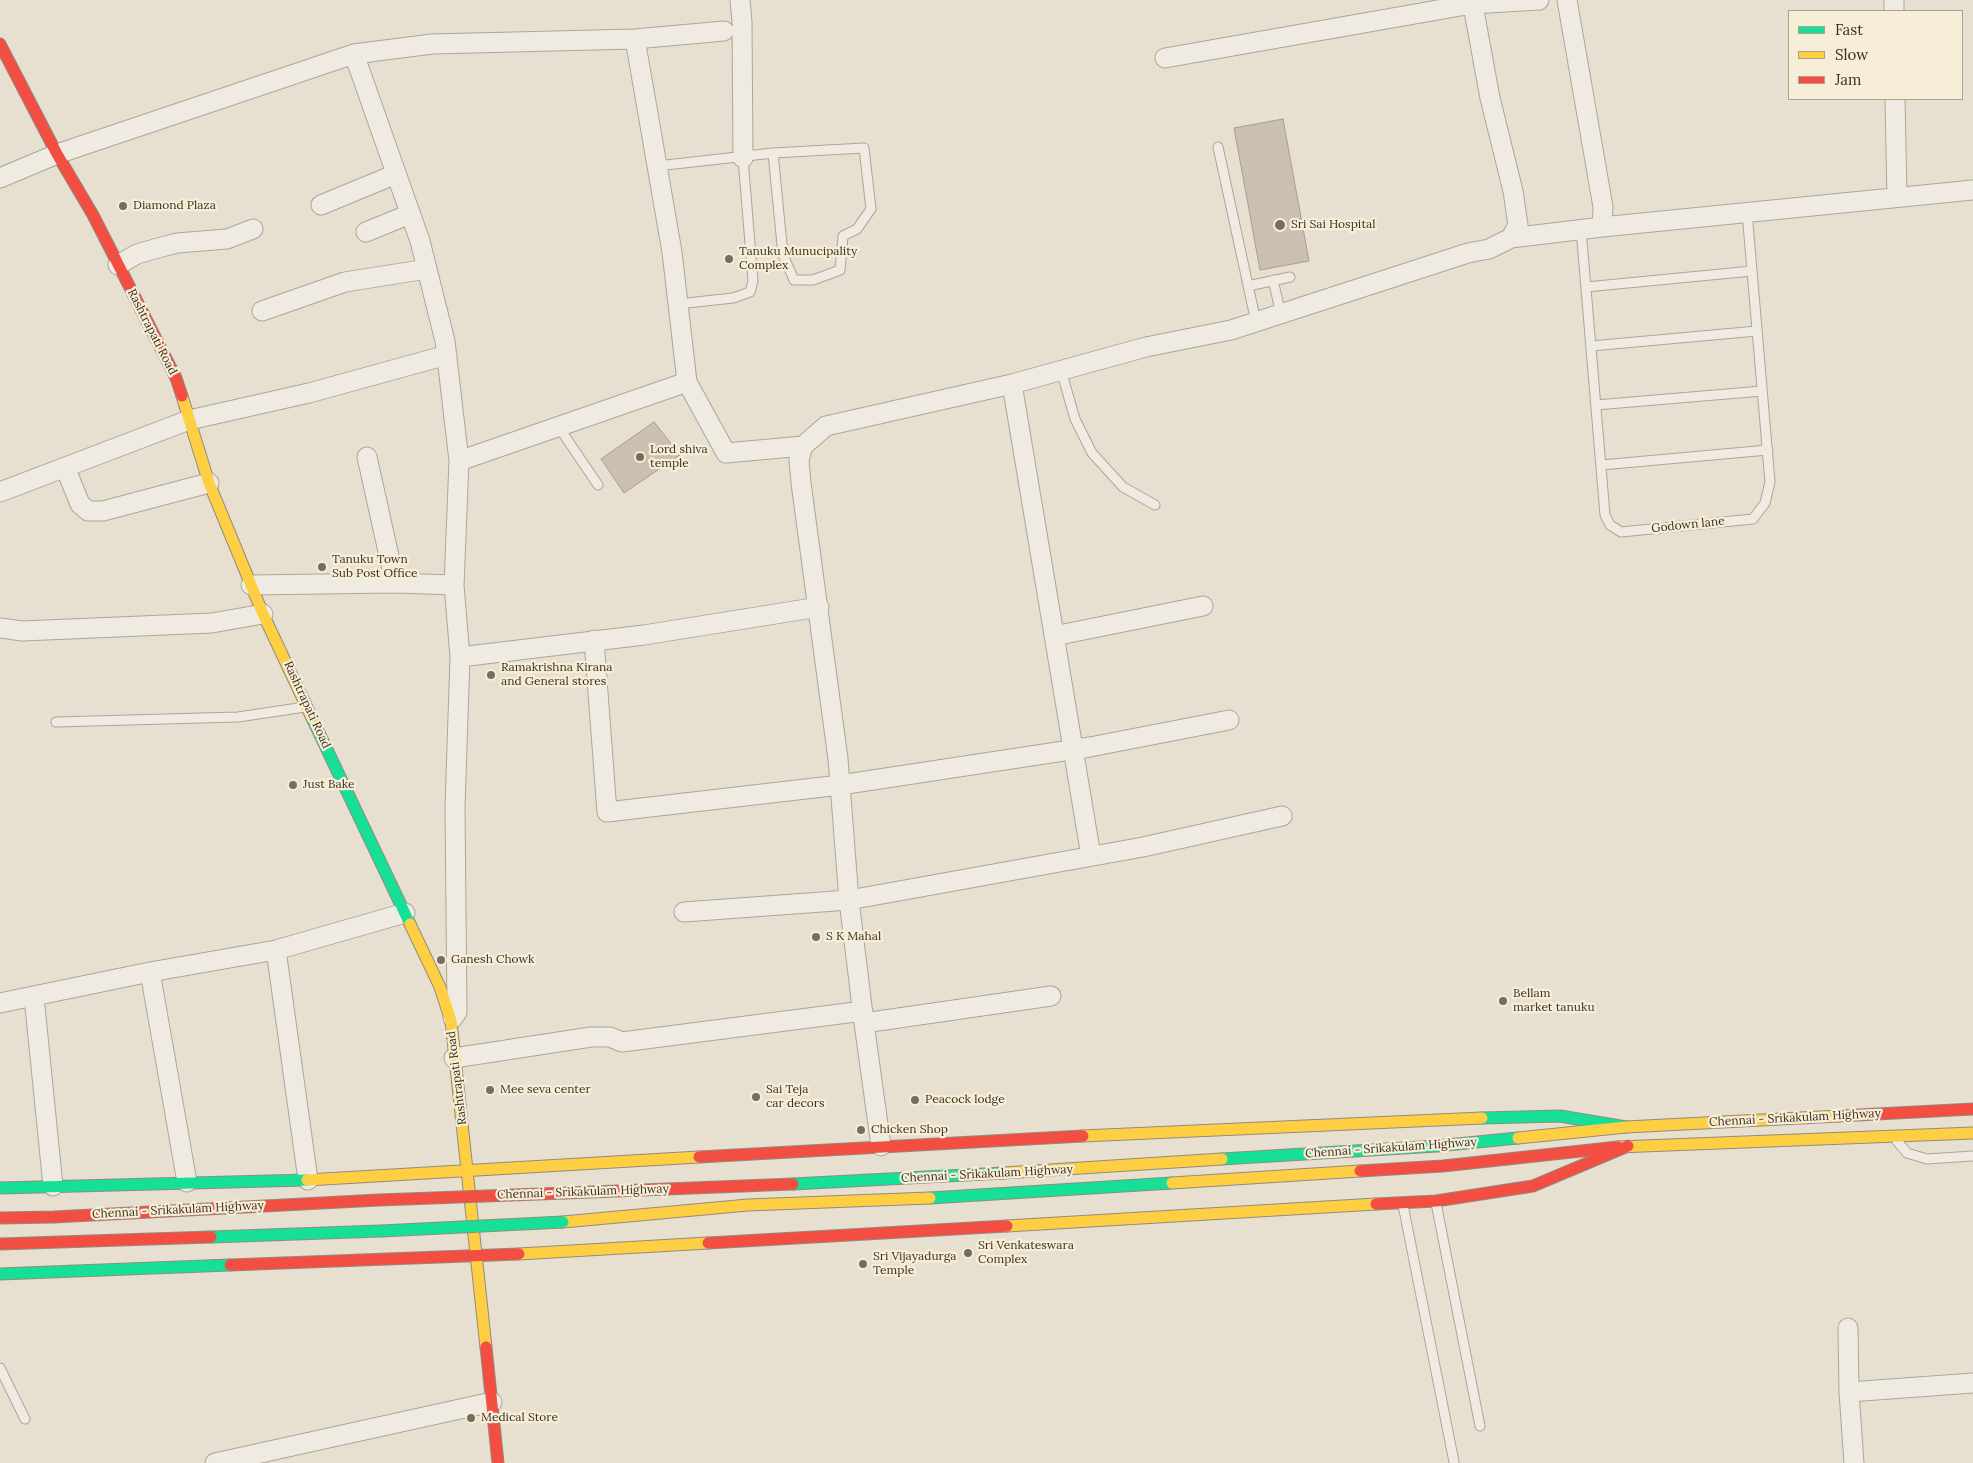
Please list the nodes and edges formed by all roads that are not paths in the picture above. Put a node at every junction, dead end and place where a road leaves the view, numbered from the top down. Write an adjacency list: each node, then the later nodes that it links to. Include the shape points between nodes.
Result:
1 (740, 0): 14 (street)
2 (1539, 0): 4 (street)
3 (1567, 0): 23 (street, via 1603,207)
4 (1472, 2): 9 (street); 27 (street, via 1490,98 1513,191 1518,225)
5 (724, 31): 6 (street)
6 (634, 39): 8 (street, via 432,44); 15 (street)
7 (0, 44): 13 (main road, Rashtrapati Road)
8 (354, 54): 13 (street); 16 (street)
9 (1165, 58)
10 (1895, 100): 19 (street)
11 (1218, 147): 33 (lane)
12 (773, 153): 12 (lane, via 783,255 794,280 813,280 840,270 843,236 857,229 871,209 864,148); 14 (lane)
13 (56, 154): 17 (street); 28 (main road, Rashtrapati Road, via 93,215)
14 (743, 158): 15 (lane); 35 (lane, via 753,281 750,292 733,298)
15 (657, 166): 35 (street)
16 (396, 174): 20 (street); 22 (street)
17 (0, 178)
18 (1973, 190): 19 (street)
19 (1897, 197): 21 (street)
20 (321, 205)
21 (1747, 212): 23 (street); 30 (lane, Godown lane)
22 (410, 214): 26 (street); 29 (street)
23 (1602, 227): 25 (street)
24 (253, 229): 28 (street, via 227,239 177,243 158,248 137,254)
25 (1582, 229): 27 (street); 34 (lane, Godown lane)
26 (366, 232)
27 (1511, 238): 37 (street, via 1489,250 1468,253)
28 (118, 265): 47 (main road, Rashtrapati Road, via 176,378)
29 (427, 269): 36 (street, via 345,282); 41 (street)
30 (1752, 271): 34 (lane); 39 (lane, Godown lane)
31 (1290, 277): 32 (lane)
32 (1273, 280): 33 (lane); 37 (lane)
33 (1248, 286): 38 (lane)
34 (1586, 287): 40 (lane, Godown lane)
35 (678, 304): 43 (street)
36 (262, 311)
37 (1281, 314): 38 (street)
38 (1256, 322): 42 (street)
39 (1757, 331): 40 (lane); 45 (lane, Godown lane)
40 (1591, 346): 46 (lane, Godown lane)
41 (447, 355): 47 (street, via 309,393); 52 (street)
42 (1062, 370): 44 (street); 58 (lane, via 1075,419 1092,453 1123,487)
43 (687, 382): 48 (street); 49 (street, via 726,453)
44 (1012, 384): 49 (street, via 826,426); 66 (street)
45 (1762, 391): 46 (lane); 50 (lane, Godown lane)
46 (1596, 405): 53 (lane, Godown lane)
47 (189, 420): 54 (street); 55 (main road, Rashtrapati Road)
48 (558, 426): 52 (street); 56 (lane)
49 (802, 446): 62 (street, via 799,460 801,483)
50 (1768, 450): 53 (lane); 53 (lane, Godown lane, via 1770,482 1765,503 1752,518 1621,532 1610,525 1605,515)
51 (368, 457): 59 (street)
52 (459, 461): 60 (street)
53 (1601, 466)
54 (65, 467): 55 (street, via 80,504 88,511 103,511); 57 (street)
55 (209, 483): 61 (main road, Rashtrapati Road)
56 (598, 484)
57 (0, 492)
58 (1155, 506)
59 (395, 583): 60 (street); 61 (street)
60 (454, 584): 68 (street)
61 (251, 586): 64 (main road, Rashtrapati Road)
62 (819, 606): 67 (street, via 644,635); 73 (street)
63 (1203, 606): 66 (street)
64 (263, 614): 65 (street, via 212,623 22,631); 69 (main road, Rashtrapati Road)
65 (0, 628)
66 (1054, 636): 72 (street)
67 (594, 640): 68 (street); 73 (street, via 607,812)
68 (460, 657): 85 (street, via 455,807 458,1012)
69 (307, 707): 71 (lane, via 238,717); 78 (main road, Rashtrapati Road)
70 (1230, 720): 72 (street)
71 (56, 722)
72 (1072, 750): 73 (street); 75 (street)
73 (840, 784): 76 (street)
74 (1282, 816): 75 (street)
75 (1091, 856): 76 (street)
76 (849, 900): 77 (street); 84 (street)
77 (684, 912)
78 (406, 913): 79 (street); 85 (main road, Rashtrapati Road, via 440,987)
79 (276, 950): 80 (street); 95 (street)
80 (150, 972): 81 (street); 96 (street)
81 (34, 996): 83 (street); 97 (street)
82 (1051, 996): 84 (street)
83 (0, 1003)
84 (863, 1017): 86 (street, via 622,1042 610,1037 591,1037); 91 (street)
85 (451, 1021): 86 (main road, Rashtrapati Road)
86 (454, 1058): 94 (main road, Rashtrapati Road)
87 (1973, 1109): 88 (main road, Chennai - Srikakulam Highway)
88 (1626, 1127): 91 (main road, via 1541,1116); 101 (main road, Chennai - Srikakulam Highway, bridge, via 1437,1146 883,1180)
89 (1973, 1133): 90 (main road)
90 (1892, 1136): 92 (main road); 93 (lane, via 1907,1153 1927,1159)
91 (881, 1146): 94 (main road)
92 (1628, 1146): 99 (main road, via 1533,1186); 102 (main road, bridge, via 1443,1166 887,1202 748,1205 563,1222)
93 (1973, 1156)
94 (467, 1170): 95 (main road); 103 (main road, Rashtrapati Road)
95 (308, 1180): 96 (main road)
96 (187, 1182): 97 (main road)
97 (53, 1186): 98 (main road)
98 (0, 1188)
99 (1436, 1201): 100 (main road); 111 (lane)
100 (1403, 1203): 103 (main road); 112 (lane)
101 (0, 1218)
102 (0, 1244)
103 (476, 1256): 104 (main road); 109 (main road, Rashtrapati Road)
104 (0, 1274)
105 (1848, 1328): 108 (street)
106 (0, 1368): 110 (lane)
107 (1973, 1383): 108 (street)
108 (1849, 1392): 115 (street)
109 (492, 1402): 113 (street); 114 (main road, Rashtrapati Road)
110 (25, 1420)
111 (1480, 1426)
112 (1454, 1462)
113 (215, 1463)
114 (498, 1463)
115 (1854, 1463)

